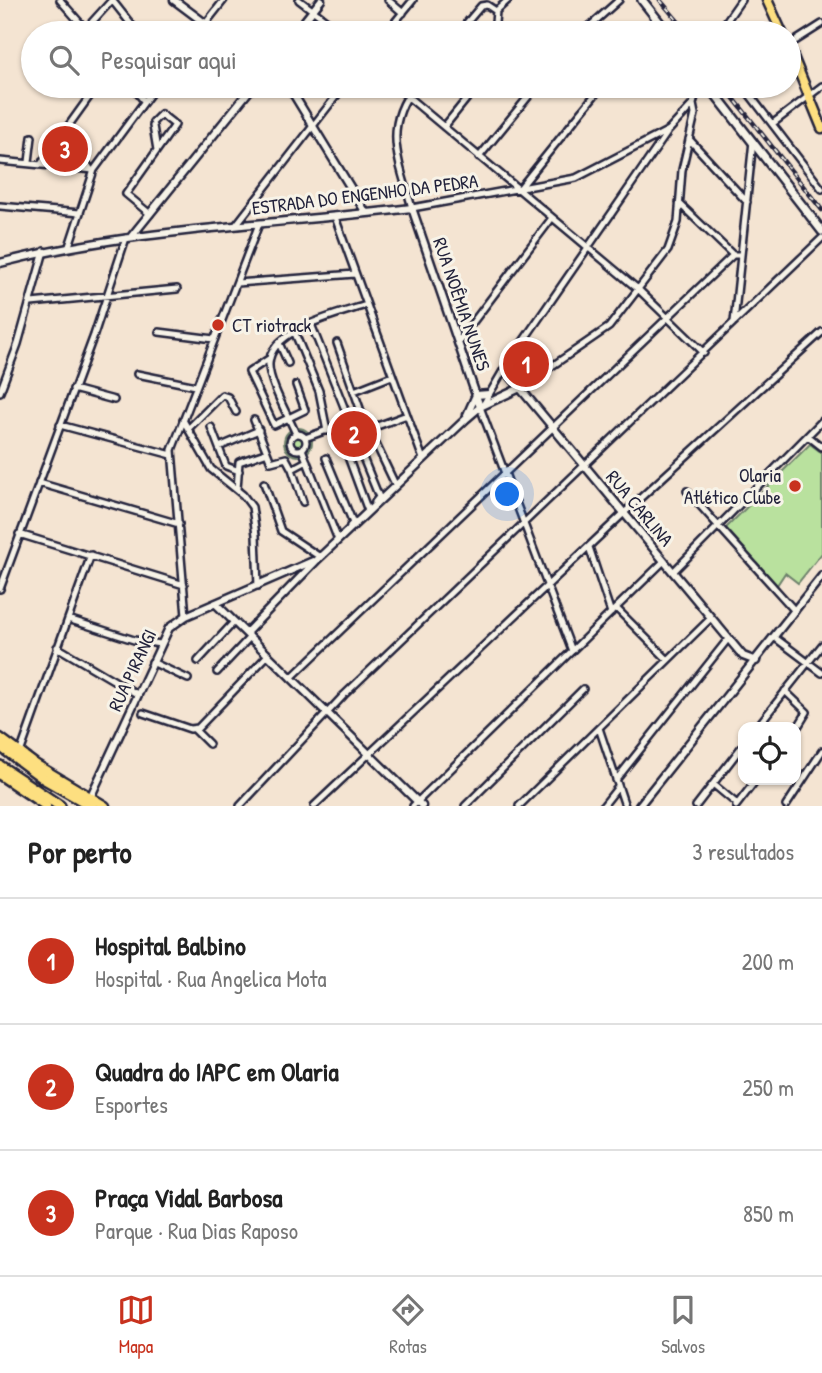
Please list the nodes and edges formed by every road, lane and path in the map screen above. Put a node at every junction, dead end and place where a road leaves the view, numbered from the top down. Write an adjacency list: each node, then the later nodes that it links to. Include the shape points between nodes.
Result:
1 (60, 0): 18 (street)
2 (112, 0): 19 (street); 20 (street)
3 (174, 0): 21 (street)
4 (224, 0): 22 (street)
5 (299, 0): 14 (street)
6 (321, 0): 14 (street)
7 (388, 0): 16 (street)
8 (413, 0): 16 (street)
9 (508, 0): 15 (street)
10 (619, 0): 28 (street)
11 (642, 0): 17 (main road)
12 (741, 0): 31 (street)
13 (767, 0): 32 (main road)
14 (313, 10): 23 (street); 24 (street)
15 (496, 11): 26 (street, via 481,6); 27 (street)
16 (403, 13): 25 (street)
17 (656, 18): 29 (street); 30 (main road)
18 (76, 21)
19 (94, 21)
20 (129, 21)
21 (202, 21)
22 (208, 21)
23 (304, 21)
24 (327, 21)
25 (396, 21)
26 (468, 21)
27 (494, 21)
28 (595, 21)
29 (654, 21)
30 (658, 21)
31 (726, 21)
32 (777, 21)
33 (822, 24): 34 (street)
34 (801, 38)
35 (801, 73): 37 (main road)
36 (822, 86): 37 (street)
37 (810, 94): 54 (street); 57 (main road)
38 (88, 98): 58 (street)
39 (142, 98): 52 (street)
40 (146, 98): 52 (street)
41 (243, 98): 77 (street)
42 (292, 98): 55 (street)
43 (335, 98): 55 (street)
44 (406, 98): 74 (street, RUA NOÊMIA NUNES, via 395,132)
45 (409, 98): 56 (street)
46 (467, 98): 56 (street)
47 (527, 98): 64 (street)
48 (592, 98): 69 (street)
49 (695, 98): 53 (street, ESTRADA DO ENGENHO DA PEDRA)
50 (719, 98): 62 (main road)
51 (752, 98): 54 (street)
52 (144, 101): 68 (street)
53 (693, 104): 59 (street, ESTRADA DO ENGENHO DA PEDRA); 61 (street)
54 (772, 124): 70 (street)
55 (312, 127): 76 (street); 81 (street)
56 (444, 127): 64 (street)
57 (822, 128)
58 (65, 130): 67 (street); 68 (street)
59 (669, 130): 69 (street, ESTRADA DO ENGENHO DA PEDRA, via 576,178); 86 (street)
60 (32, 137): 66 (street)
61 (689, 139): 71 (street); 72 (street)
62 (753, 141): 71 (street); 82 (main road)
63 (157, 150): 63 (street, via 174,124 161,114 153,124); 77 (street, via 127,194)
64 (479, 157): 69 (street)
65 (0, 161): 66 (street)
66 (29, 162): 67 (street)
67 (41, 164): 68 (street)
68 (93, 170): 75 (street)
69 (519, 188): 74 (street, ESTRADA DO ENGENHO DA PEDRA); 79 (street)
70 (822, 189)
71 (747, 202): 89 (street)
72 (680, 203): 88 (street); 94 (street, via 675,236)
73 (0, 206): 75 (street)
74 (412, 208): 76 (street, ESTRADA DO ENGENHO DA PEDRA); 106 (street, RUA NOÊMIA NUNES)
75 (80, 213): 85 (street)
76 (366, 213): 78 (street, ESTRADA DO ENGENHO DA PEDRA)
77 (150, 214): 83 (street)
78 (335, 217): 80 (street, ESTRADA DO ENGENHO DA PEDRA); 91 (street)
79 (552, 218): 86 (street); 106 (street)
80 (259, 224): 81 (street, ESTRADA DO ENGENHO DA PEDRA); 92 (street)
81 (236, 225): 83 (street, ESTRADA DO ENGENHO DA PEDRA)
82 (822, 231)
83 (129, 237): 85 (street, ESTRADA DO ENGENHO DA PEDRA); 95 (street)
84 (822, 238): 99 (street)
85 (69, 246): 87 (street, ESTRADA DO ENGENHO DA PEDRA)
86 (589, 248): 94 (street); 111 (street)
87 (44, 251): 90 (street, ESTRADA DO ENGENHO DA PEDRA); 96 (street)
88 (733, 255): 89 (street); 98 (street)
89 (741, 255): 99 (street)
90 (0, 263)
91 (355, 274): 92 (street); 97 (street)
92 (237, 283): 104 (street)
93 (177, 289): 95 (street)
94 (639, 290): 98 (street); 116 (street, via 603,333)
95 (108, 295): 96 (street); 117 (street)
96 (31, 303): 119 (street)
97 (366, 305): 100 (street); 113 (street)
98 (668, 318): 108 (street); 136 (street)
99 (734, 322): 108 (street)
100 (311, 324): 101 (street); 132 (street)
101 (294, 331): 105 (street); 140 (street, via 319,391)
102 (159, 332): 104 (street)
103 (822, 332): 166 (street)
104 (215, 339): 115 (street)
105 (279, 342): 109 (street); 110 (street)
106 (458, 342): 121 (street, RUA NOÊMIA NUNES)
107 (337, 344): 118 (street)
108 (704, 353): 155 (street)
109 (270, 358): 130 (street, via 271,373); 130 (street, via 250,371 251,378 274,425)
110 (288, 363)
111 (504, 369): 116 (street, RUA CARLINA); 120 (street)
112 (137, 374): 115 (street)
113 (392, 376): 118 (street); 125 (street)
114 (296, 385): 130 (street, via 305,410)
115 (196, 387): 128 (street)
116 (520, 388): 123 (street); 136 (street, RUA CARLINA)
117 (74, 389): 122 (street); 133 (street)
118 (354, 391): 126 (street)
119 (0, 393)
120 (489, 394): 121 (street); 123 (street)
121 (476, 395): 123 (street, RUA NOÊMIA NUNES); 127 (street)
122 (114, 400)
123 (482, 406): 127 (street); 158 (street, RUA NOÊMIA NUNES)
124 (236, 412): 137 (street, via 222,394)
125 (407, 415): 138 (street); 153 (street)
126 (363, 417): 132 (street); 138 (street)
127 (466, 419): 153 (street)
128 (183, 420): 137 (street); 151 (street)
129 (254, 420): 139 (street)
130 (290, 420): 141 (street)
131 (822, 421): 142 (street)
132 (350, 422): 135 (street)
133 (60, 425): 151 (street); 160 (street)
134 (211, 427): 145 (street)
135 (337, 427): 140 (street); 150 (street)
136 (553, 428): 155 (street, RUA CARLINA); 158 (street)
137 (188, 429): 162 (street, via 211,469)
138 (369, 429): 144 (street)
139 (259, 430): 145 (street); 156 (street, via 271,462 286,458)
140 (327, 431): 143 (street)
141 (296, 434): 143 (street); 148 (street, via 290,445)
142 (808, 436): 146 (street); 169 (street)
143 (305, 438): 148 (street)
144 (375, 441): 147 (street); 159 (street)
145 (219, 447): 157 (street, via 228,468)
146 (822, 447)
147 (359, 448): 150 (street); 165 (street, via 379,497)
148 (302, 449): 154 (street)
149 (265, 453): 157 (street, via 239,462)
150 (347, 453): 165 (street)
151 (172, 455): 168 (street)
152 (326, 458): 171 (street, via 353,523)
153 (423, 458): 165 (street)
154 (307, 461): 156 (street); 171 (street)
155 (585, 466): 166 (street, RUA CARLINA); 167 (street)
156 (292, 468): 164 (street)
157 (239, 471): 162 (street)
158 (506, 472): 167 (street, RUA NOÊMIA NUNES); 205 (street)
159 (394, 482)
160 (39, 483): 168 (street); 170 (street)
161 (264, 483): 174 (street, via 281,531)
162 (237, 489): 179 (street, via 254,515)
163 (687, 491): 169 (street)
164 (303, 502)
165 (368, 509): 171 (street)
166 (624, 513): 172 (street); 175 (street, RUA CARLINA)
167 (524, 522): 180 (street, RUA NOÊMIA NUNES); 211 (street)
168 (179, 524): 178 (street)
169 (719, 526): 176 (street); 184 (street)
170 (19, 534): 173 (street); 181 (street)
171 (338, 539): 174 (street)
172 (589, 547): 180 (street); 185 (street)
173 (91, 555): 178 (street); 188 (street)
174 (319, 558): 179 (street, RUA PIRANGI); 190 (street)
175 (664, 561): 176 (street, RUA CARLINA); 183 (street)
176 (673, 572): 187 (street, RUA CARLINA)
177 (822, 576): 184 (street)
178 (184, 585): 186 (street)
179 (258, 586): 182 (street, RUA PIRANGI)
180 (547, 587): 196 (street, RUA NOÊMIA NUNES); 221 (street)
181 (0, 589)
182 (216, 604): 186 (street, RUA PIRANGI); 189 (street)
183 (616, 608): 185 (street); 198 (street)
184 (794, 611): 191 (street)
185 (611, 613): 196 (street)
186 (186, 617): 193 (street, RUA PIRANGI, via 169,628)
187 (711, 618): 192 (street, RUA CARLINA); 198 (street)
188 (68, 619): 193 (street); 195 (street)
189 (234, 622): 190 (street); 199 (street)
190 (248, 635): 197 (street); 203 (street)
191 (774, 637): 200 (street); 202 (street)
192 (728, 639): 200 (street, RUA CARLINA, via 743,656); 224 (street)
193 (160, 644): 201 (street, RUA PIRANGI)
194 (822, 645): 202 (street)
195 (57, 647): 209 (street); 220 (street)
196 (572, 650): 228 (street)
197 (268, 655): 205 (street); 215 (street)
198 (668, 660): 214 (street)
199 (198, 661)
200 (756, 661): 239 (street)
201 (152, 662): 206 (street); 209 (street, RUA PIRANGI)
202 (808, 663): 204 (street); 208 (street)
203 (217, 672)
204 (822, 673)
205 (291, 678): 211 (street)
206 (188, 679)
207 (583, 689): 235 (street)
208 (785, 691): 212 (street); 213 (street, via 807,712)
209 (137, 694): 227 (street, RUA PIRANGI)
210 (143, 713): 215 (street)
211 (326, 713): 221 (street); 233 (street)
212 (761, 722)
213 (801, 722)
214 (599, 728): 224 (street); 236 (street)
215 (194, 729): 217 (street)
216 (0, 742): 220 (highway); 227 (highway, via 43,778)
217 (209, 744)
218 (822, 751): 241 (street)
219 (738, 752): 225 (street)
220 (20, 754): 227 (main road)
221 (369, 754): 228 (street); 234 (street)
222 (0, 766): 231 (highway)
223 (0, 775): 230 (main road)
224 (617, 783): 237 (street); 238 (street)
225 (713, 784): 229 (street); 240 (street)
226 (752, 785): 229 (street)
227 (91, 802): 232 (main road)
228 (418, 805)
229 (736, 805)
230 (46, 806)
231 (60, 806)
232 (105, 806)
233 (240, 806)
234 (314, 806)
235 (465, 806)
236 (519, 806)
237 (603, 806)
238 (625, 806)
239 (639, 806)
240 (696, 806)
241 (786, 806)

